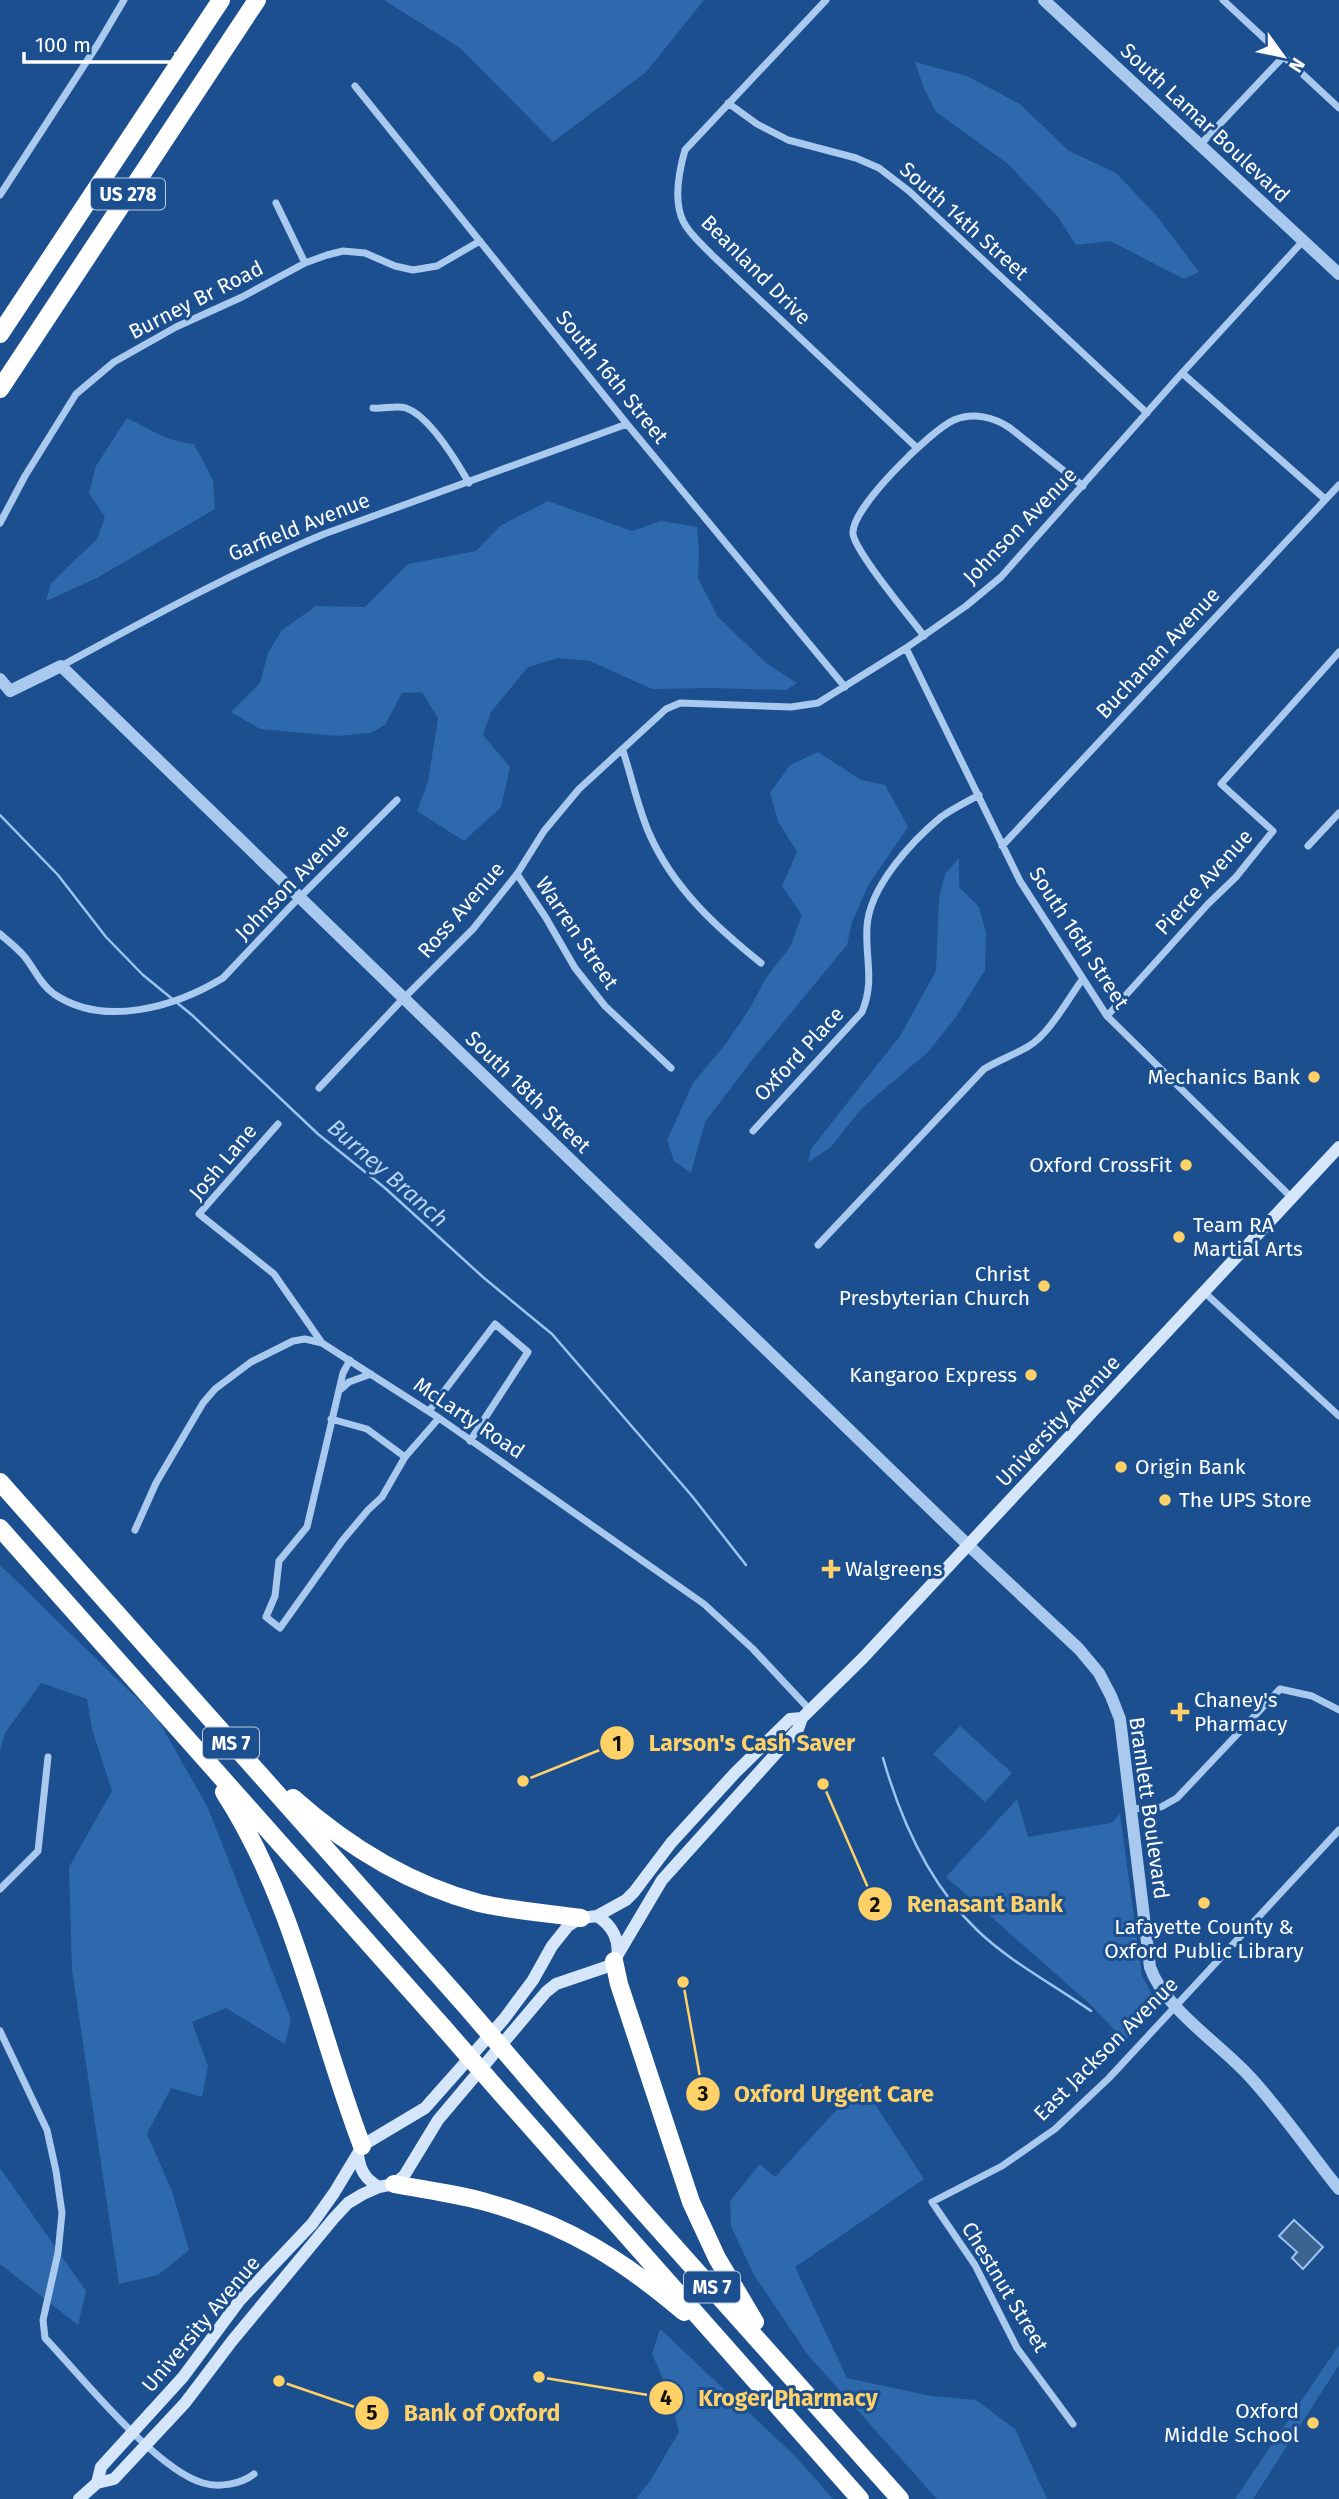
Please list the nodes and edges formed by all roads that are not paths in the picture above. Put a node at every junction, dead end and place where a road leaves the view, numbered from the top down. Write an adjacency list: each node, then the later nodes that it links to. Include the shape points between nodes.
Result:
1 (124, 0): 12 (street)
2 (221, 0): 18 (highway, US 278)
3 (257, 0): 20 (highway, US 278)
4 (826, 0): 9 (street, Beanland Drive)
5 (1044, 0): 11 (street, South Lamar Boulevard)
6 (1223, 0): 7 (street)
7 (1284, 56): 10 (street); 11 (street)
8 (355, 86): 14 (street, South 16th Street)
9 (728, 103): 22 (street, South 14th Street, via 788,140 879,168); 24 (street, Beanland Drive, via 685,150 678,187 683,221 712,255)
10 (1339, 108)
11 (1200, 145): 15 (street, South Lamar Boulevard)
12 (0, 195)
13 (276, 203): 16 (street)
14 (480, 241): 16 (street, Burney Br Road, via 437,266 413,270 365,253 343,251); 23 (street, South 16th Street)
15 (1303, 241): 17 (street, South Lamar Boulevard); 19 (street, Johnson Avenue)
16 (305, 263): 29 (street, Burney Br Road, via 114,362 76,394)
17 (1339, 274)
18 (0, 334)
19 (1182, 373): 22 (street, Johnson Avenue); 28 (street)
20 (0, 389)
21 (373, 408): 25 (street, via 412,411 440,438)
22 (1147, 413): 27 (street, Johnson Avenue)
23 (627, 424): 25 (street, Garfield Avenue); 35 (street, South 16th Street)
24 (916, 447): 27 (street, via 955,419 976,415 1001,422); 30 (street, via 863,508 852,532 867,561)
25 (469, 483): 33 (street, Garfield Avenue, via 278,553)
26 (1339, 485): 28 (street, Buchanan Avenue)
27 (1083, 486): 30 (street, Johnson Avenue, via 1001,578)
28 (1325, 499): 41 (street, Buchanan Avenue)
29 (0, 523)
30 (924, 636): 31 (street, Johnson Avenue)
31 (906, 648): 35 (street, Johnson Avenue); 38 (street, South 16th Street)
32 (1339, 652): 49 (street, Pierce Avenue, via 1220,784 1273,831)
33 (61, 666): 36 (street, Garfield Avenue); 44 (street, South 18th Street)
34 (0, 679): 36 (street)
35 (845, 687): 37 (street, Johnson Avenue, via 818,703 791,707 680,704 666,709)
36 (6, 693)
37 (623, 751): 43 (street, Ross Avenue, via 579,789 544,831); 46 (street, via 649,833 667,865 694,904)
38 (979, 796): 41 (street, South 16th Street); 53 (street, Oxford Place, via 943,816 919,837 879,888 867,922 870,982 862,1012)
39 (397, 800): 44 (street, Johnson Avenue)
40 (1339, 813): 42 (street)
41 (1002, 846): 47 (street, South 16th Street)
42 (1308, 846)
43 (517, 874): 48 (street, Ross Avenue, via 473,929); 50 (street, Warren Street, via 579,973 608,1008)
44 (300, 897): 45 (street, Johnson Avenue, via 223,978 142,1010 99,1011 52,993); 48 (street, South 18th Street)
45 (0, 934)
46 (761, 963)
47 (1082, 980): 49 (street, South 16th Street); 56 (street, via 1031,1045 984,1069)
48 (404, 998): 51 (street, Ross Avenue); 71 (street, South 18th Street)
49 (1107, 1016): 55 (street, South 16th Street)
50 (671, 1068)
51 (319, 1088)
52 (278, 1124): 58 (street, Josh Lane, via 199,1214 274,1274)
53 (753, 1130)
54 (1339, 1147): 55 (main road, University Avenue)
55 (1292, 1198): 57 (main road, University Avenue)
56 (818, 1245)
57 (1204, 1292): 63 (street); 71 (main road, University Avenue)
58 (322, 1343): 59 (street, McLarty Road); 70 (street, via 293,1340 251,1362 215,1389 156,1483)
59 (350, 1360): 60 (street, McLarty Road); 61 (street)
60 (371, 1374): 61 (street); 62 (street, McLarty Road)
61 (340, 1389): 65 (street)
62 (429, 1411): 64 (street, McLarty Road); 66 (street, via 495,1324 528,1352)
63 (1339, 1416)
64 (439, 1418): 66 (street, McLarty Road); 67 (street)
65 (331, 1419): 67 (street, via 367,1429); 67 (street, via 307,1527 279,1561 275,1597 266,1617 281,1628 342,1541 382,1497)
66 (470, 1441): 73 (street, McLarty Road, via 704,1604 752,1648)
67 (405, 1457)
68 (0, 1482): 76 (highway, MS 7)
69 (0, 1528): 74 (highway, MS 7)
70 (135, 1530)
71 (968, 1545): 73 (main road, University Avenue); 77 (street, Bramlett Boulevard, via 1100,1673 1120,1719)
72 (1339, 1710): 77 (street, via 1312,1696 1280,1689 1177,1798 1161,1807)
73 (806, 1714): 80 (main road, University Avenue, via 790,1719 735,1773 626,1900); 81 (main road, University Avenue, via 798,1729 662,1880)
74 (181, 1733): 84 (highway, via 226,1795 265,1865); 88 (highway, MS 7, bridge)
75 (48, 1757): 79 (street, via 38,1851)
76 (252, 1766): 80 (highway, via 348,1842 410,1878 480,1903); 89 (highway, MS 7, bridge)
77 (1130, 1810): 82 (street, Bramlett Boulevard, via 1150,1967 1154,1980)
78 (1339, 1830): 82 (street, East Jackson Avenue)
79 (0, 1889)
80 (589, 1917): 81 (main road, via 605,1920 618,1941); 84 (main road, University Avenue, via 568,1926 505,2019 425,2108)
81 (616, 1959): 85 (main road, University Avenue, via 546,1992 438,2120 404,2176); 89 (highway, via 619,1984 691,2202 716,2258)
82 (1175, 2005): 86 (street, Bramlett Boulevard, via 1251,2078); 87 (street, East Jackson Avenue, via 1055,2129 1002,2166)
83 (0, 2031): 91 (street, via 47,2130 59,2188 62,2213 43,2320 45,2338)
84 (360, 2150): 85 (main road, via 362,2173 369,2182); 91 (main road, University Avenue, via 312,2224 240,2300)
85 (386, 2185): 88 (highway, via 487,2202 582,2240 628,2267); 92 (main road, University Avenue, via 348,2203 334,2218)
86 (1339, 2189)
87 (932, 2202): 90 (street, Chestnut Street, via 975,2265 1017,2348)
88 (731, 2353): 96 (highway, MS 7)
89 (784, 2367): 97 (highway, MS 7)
90 (1073, 2424)
91 (134, 2433): 92 (street); 94 (main road, University Avenue, via 101,2467)
92 (146, 2445): 93 (street, via 166,2463 205,2484 245,2481); 94 (main road, University Avenue, via 114,2479)
93 (254, 2474)
94 (97, 2483): 95 (main road, University Avenue)
95 (79, 2499)
96 (860, 2499)
97 (900, 2499)

